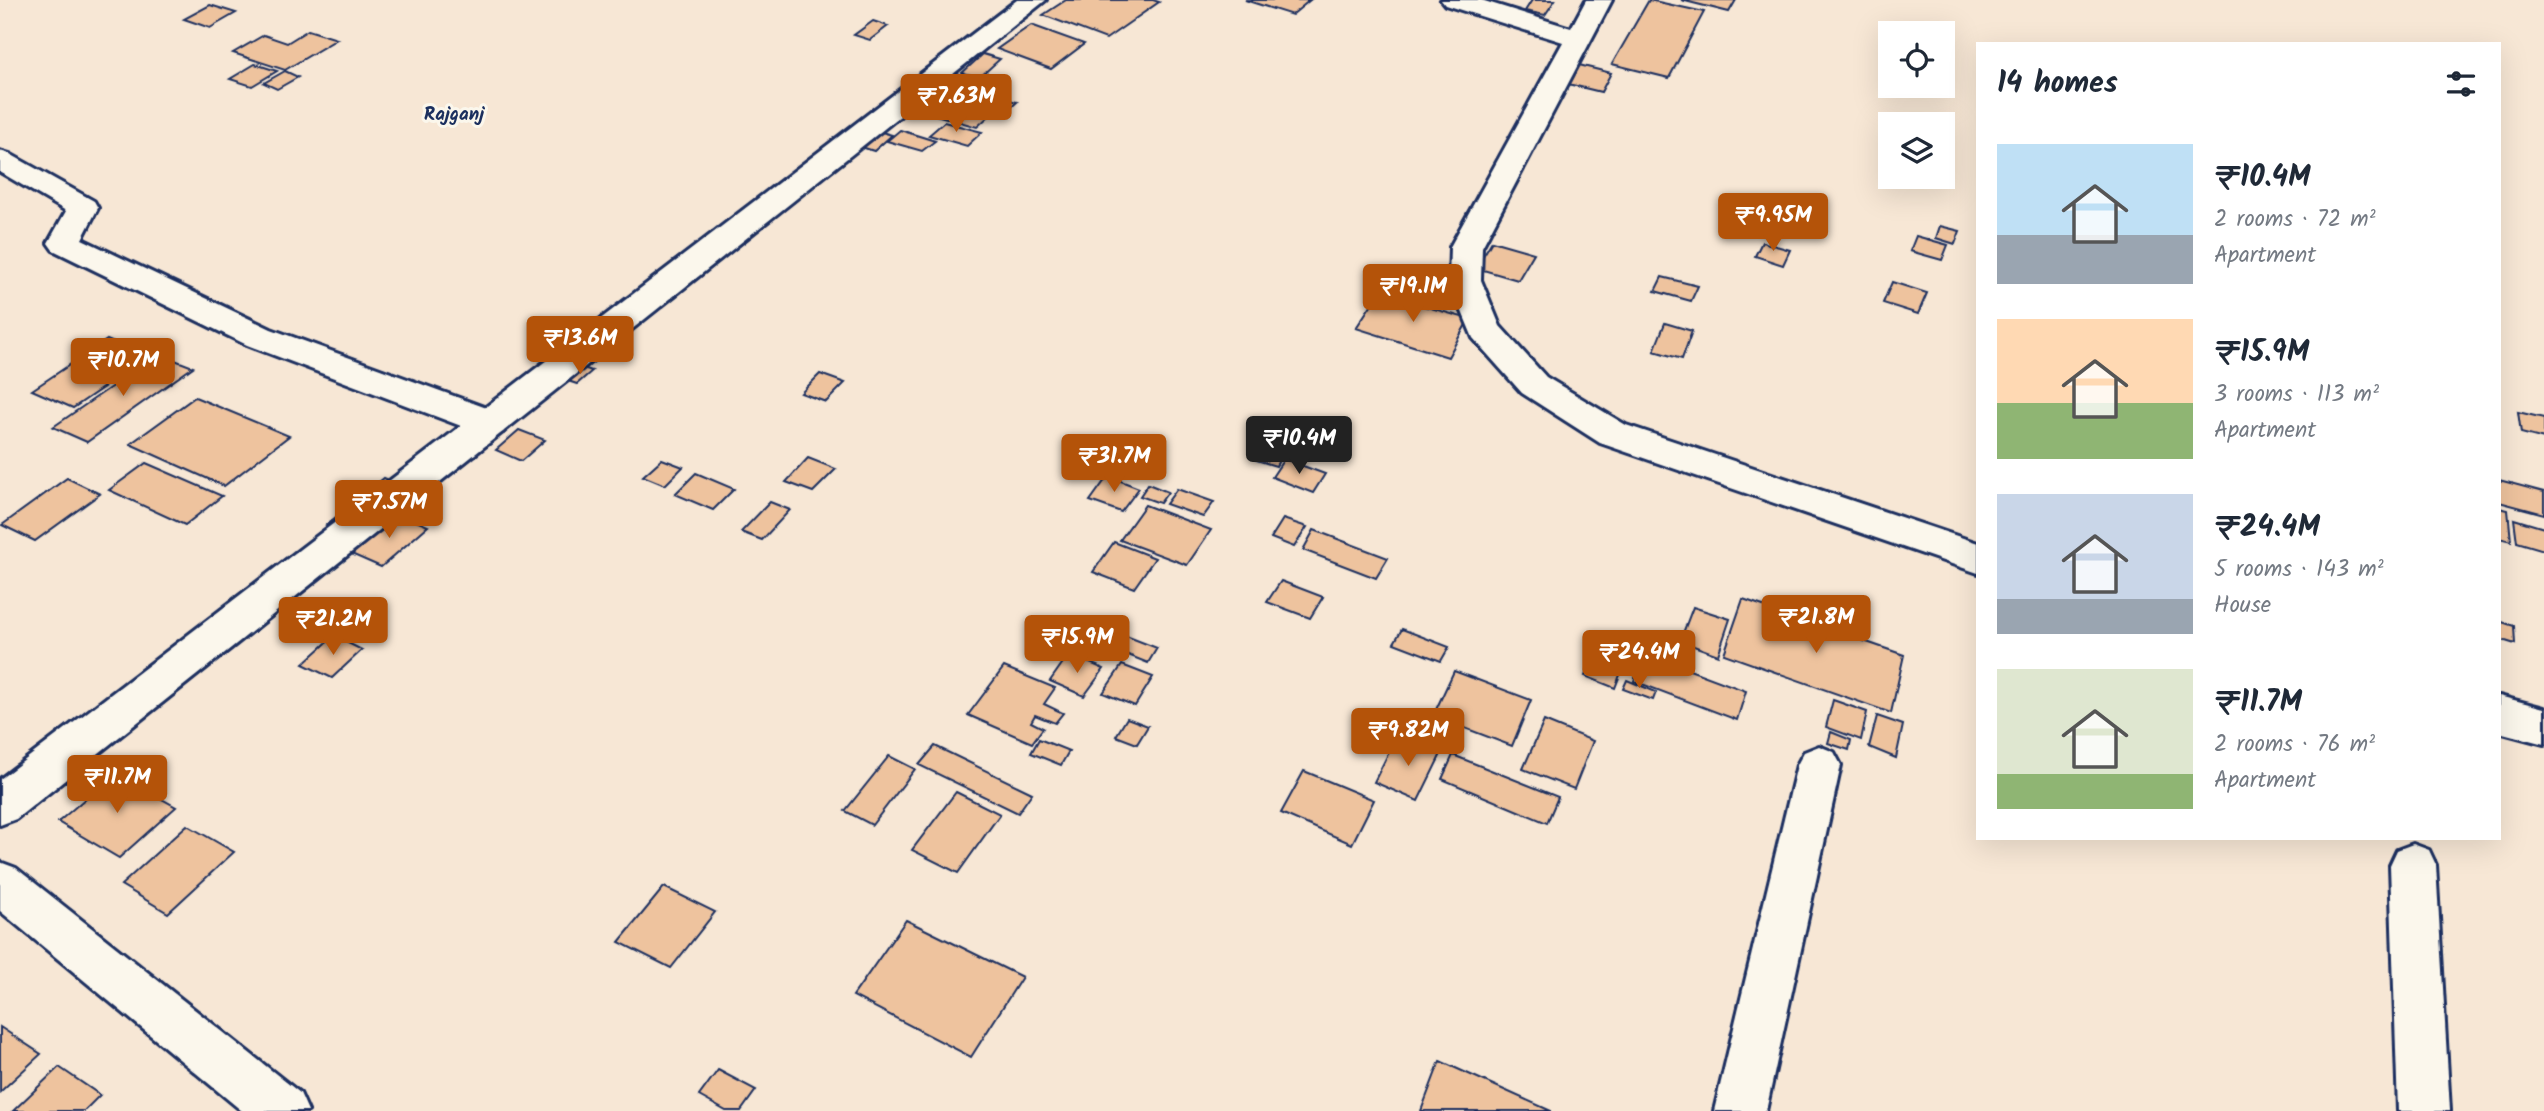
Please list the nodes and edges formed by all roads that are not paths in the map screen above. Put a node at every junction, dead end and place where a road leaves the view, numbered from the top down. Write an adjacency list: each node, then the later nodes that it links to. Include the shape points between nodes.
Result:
1 (1033, 0): 6 (street)
2 (1454, 0): 4 (street)
3 (1599, 0): 4 (street)
4 (1580, 39): 7 (street, via 1466,247 1465,281 1485,330 1534,385 1613,434)
5 (0, 160): 6 (street, via 83,208 64,243 259,337)
6 (489, 423): 11 (street)
7 (1976, 557)
8 (2501, 715): 9 (street)
9 (2544, 726)
10 (1819, 765): 15 (street)
11 (0, 805)
12 (2413, 865): 16 (street)
13 (0, 883): 14 (street)
14 (282, 1111)
15 (1740, 1111)
16 (2424, 1111)

